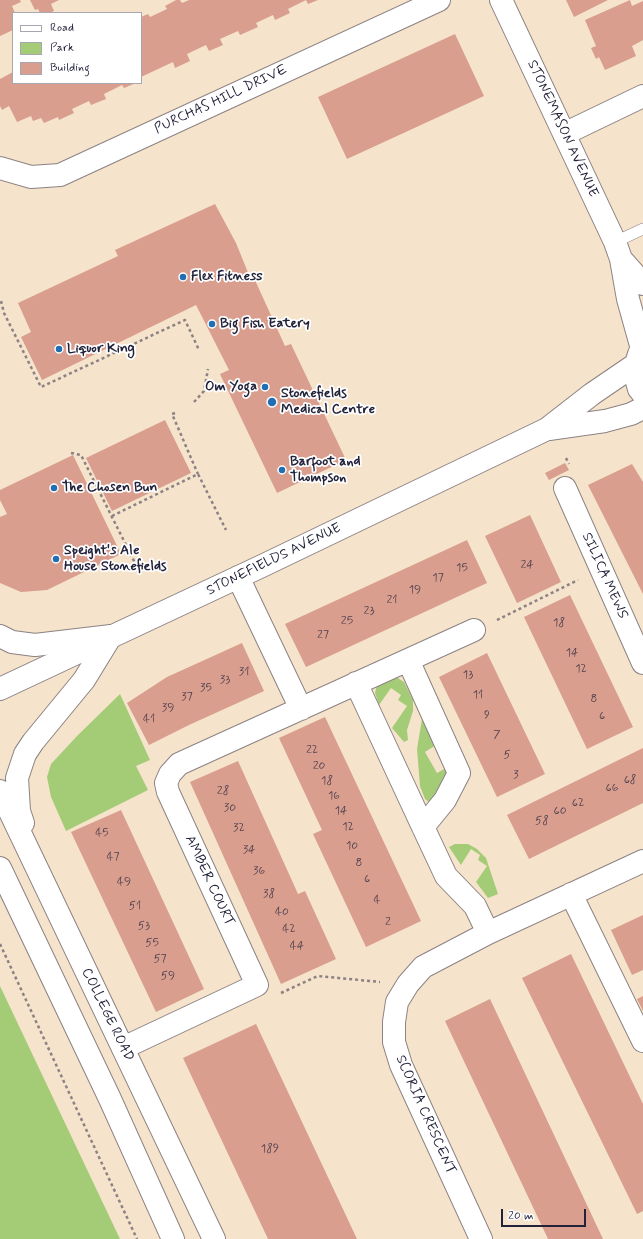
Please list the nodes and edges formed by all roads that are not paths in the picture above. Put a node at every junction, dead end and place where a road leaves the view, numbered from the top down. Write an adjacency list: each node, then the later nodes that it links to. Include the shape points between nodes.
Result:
1 (438, 0): 5 (street, PURCHAS HILL DRIVE, via 60,175 31,177)
2 (501, 0): 4 (street, STONEMASON AVENUE)
3 (643, 96): 4 (street)
4 (564, 134): 7 (street, STONEMASON AVENUE)
5 (0, 168)
6 (643, 229): 7 (lane)
7 (618, 250): 8 (street, STONEMASON AVENUE); 9 (street, STONEMASON AVENUE)
8 (643, 284)
9 (640, 353): 10 (street, STONEMASON AVENUE, via 634,372); 12 (street, STONEFIELDS AVENUE)
10 (643, 394)
11 (643, 408): 12 (street, STONEFIELDS AVENUE, via 605,421)
12 (547, 429): 14 (street, STONEFIELDS AVENUE)
13 (565, 488): 19 (street, SILICA MEWS)
14 (238, 577): 17 (street, STONEFIELDS AVENUE); 22 (street)
15 (474, 630): 18 (street, AMBER COURT)
16 (0, 636): 17 (street, via 12,642 34,645)
17 (111, 636): 21 (street, STONEFIELDS AVENUE); 27 (street, via 84,680 32,742 17,778 19,811)
18 (408, 660): 20 (street, AMBER COURT); 24 (street, via 459,773 445,800)
19 (643, 663)
20 (356, 683): 22 (street, AMBER COURT); 24 (street)
21 (0, 689)
22 (301, 709): 32 (street, AMBER COURT, via 179,764 166,783 257,985)
23 (0, 791): 27 (street, COLLEGE ROAD)
24 (423, 827): 30 (street, via 446,876 475,906)
25 (643, 860): 29 (street, SCORIA CRESCENT)
26 (0, 868): 28 (street)
27 (40, 873): 32 (street, COLLEGE ROAD)
28 (6, 889): 33 (street, via 106,1092)
29 (571, 894): 30 (street, SCORIA CRESCENT); 31 (street)
30 (488, 933): 35 (street, SCORIA CRESCENT, via 423,967 397,1002 394,1022 394,1042 401,1065)
31 (643, 1041)
32 (123, 1048): 34 (street, COLLEGE ROAD)
33 (173, 1239)
34 (214, 1239)
35 (481, 1239)

